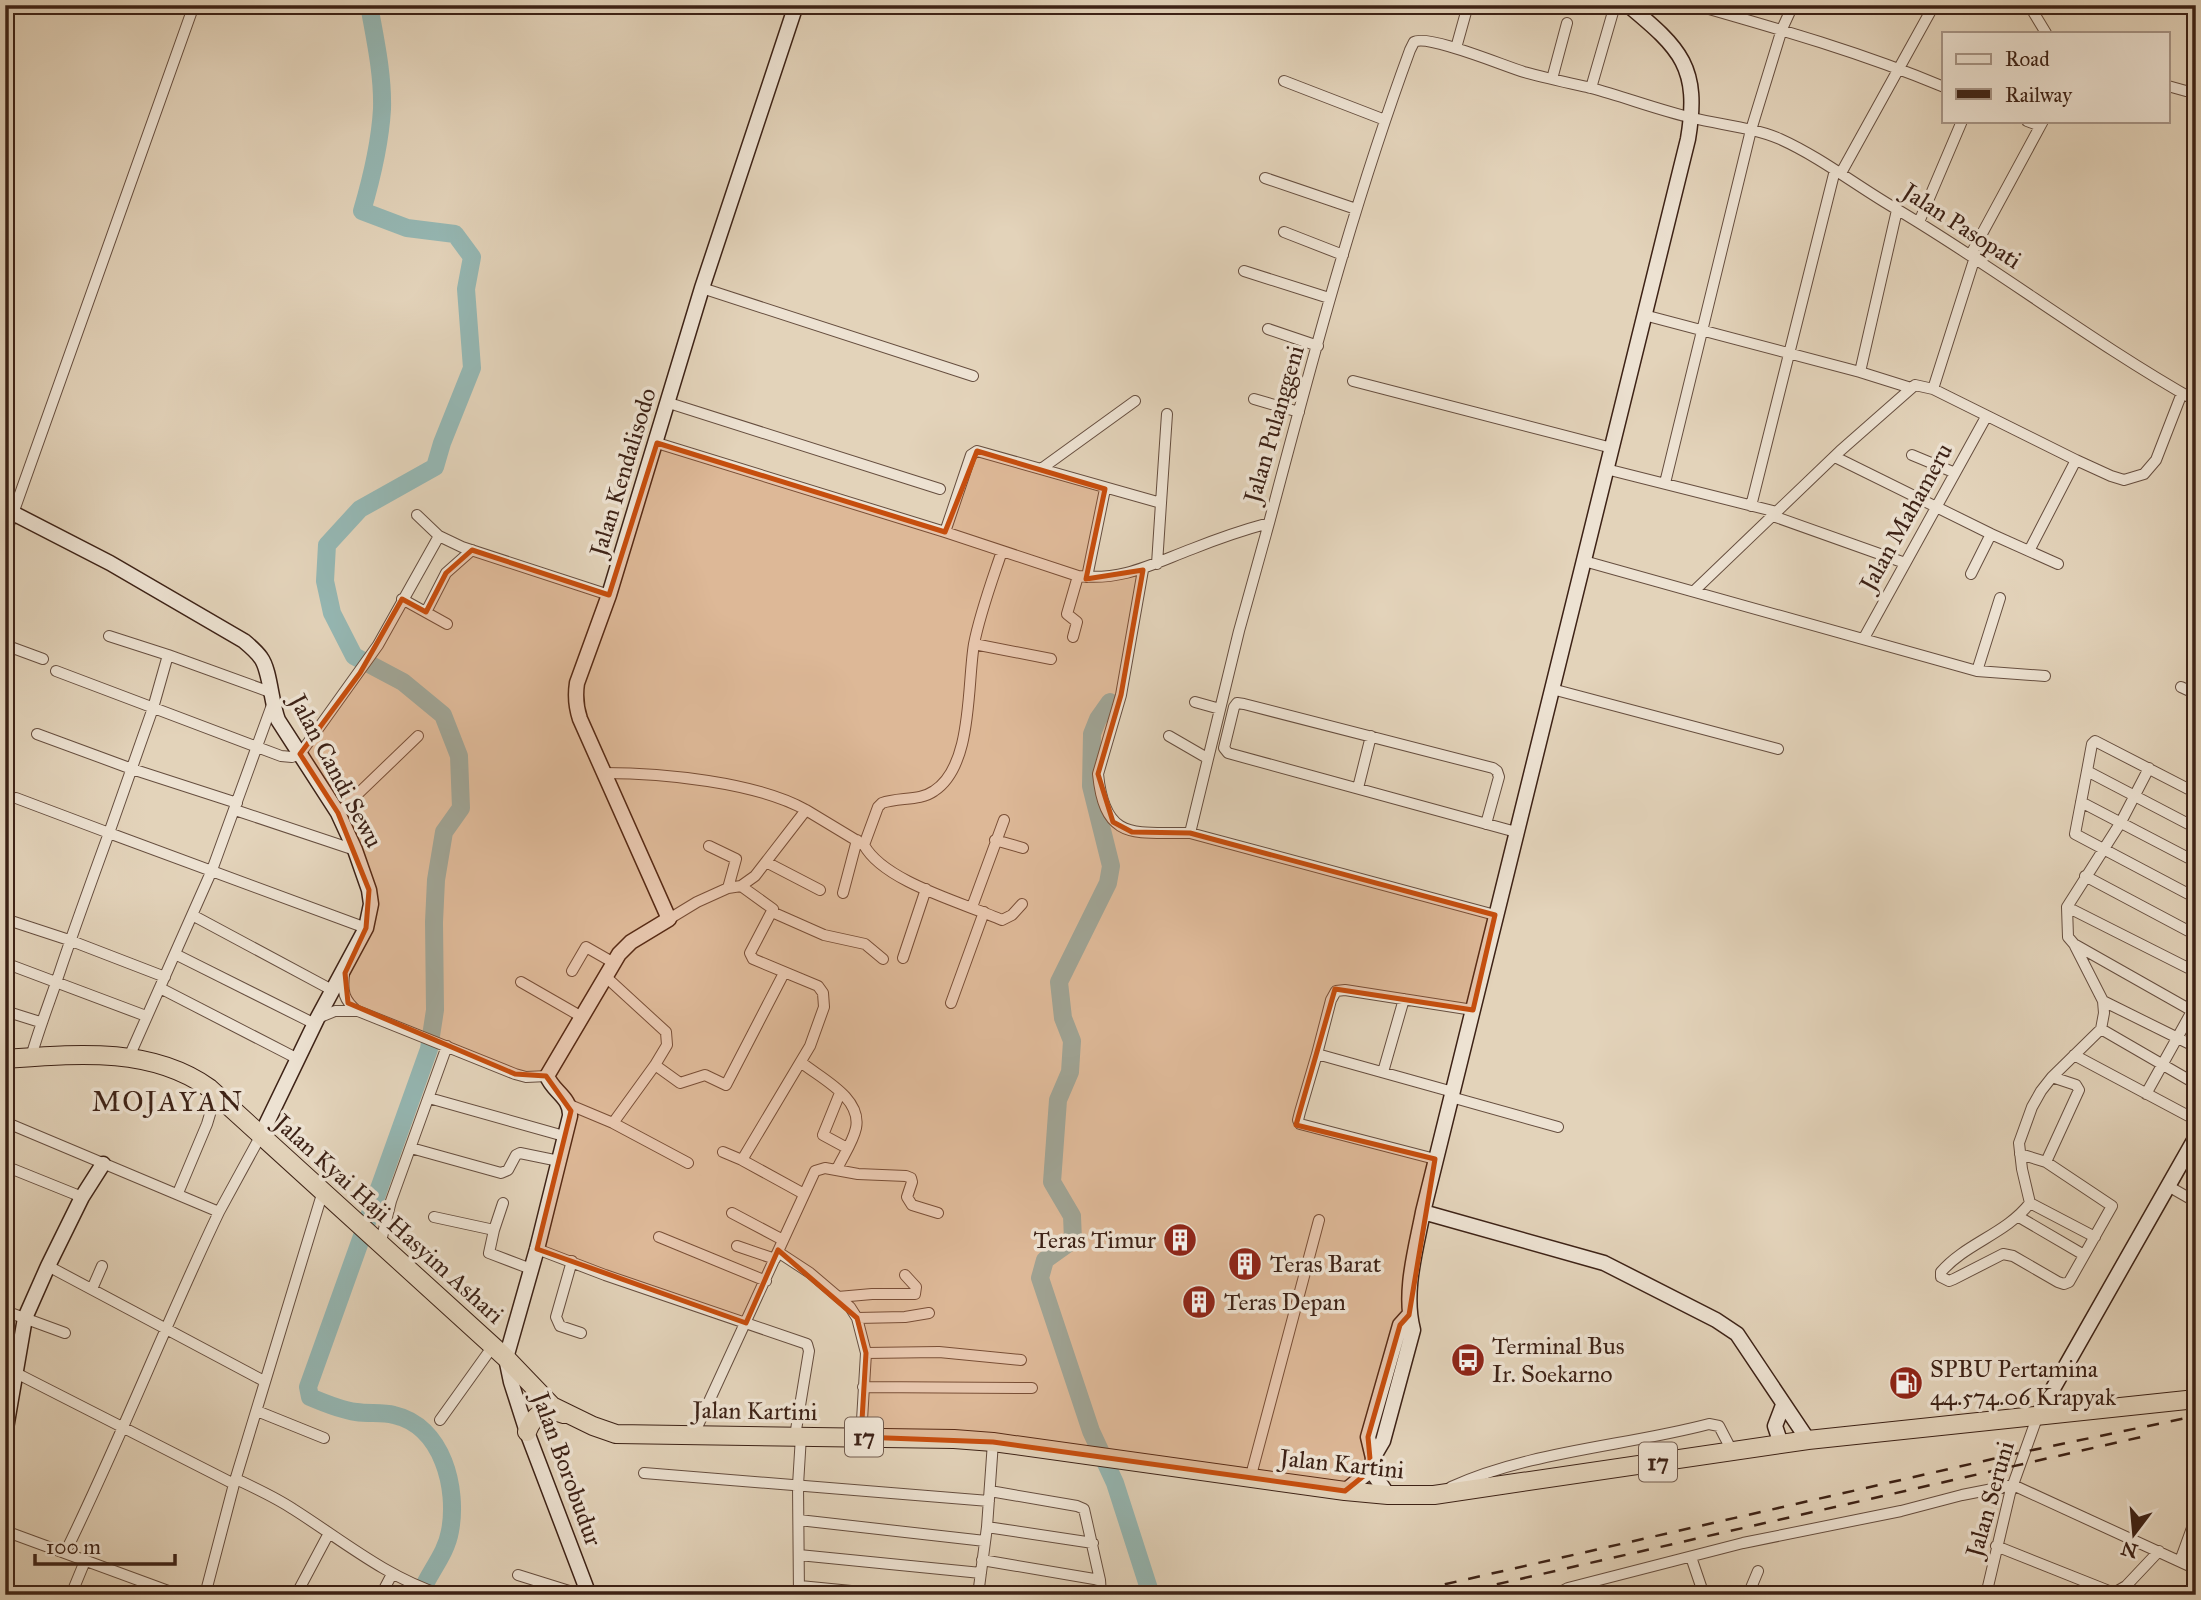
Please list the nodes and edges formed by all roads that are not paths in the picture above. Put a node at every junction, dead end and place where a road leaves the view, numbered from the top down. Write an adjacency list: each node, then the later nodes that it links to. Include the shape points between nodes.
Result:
1 (194, 5): 71 (street)
2 (796, 5): 37 (street, Jalan Kendalisodo)
3 (1468, 5): 15 (street)
4 (1615, 5): 21 (street)
5 (1629, 5): 23 (street, via 1678,51 1690,87)
6 (1695, 5): 11 (street)
7 (1741, 5): 11 (street)
8 (1793, 5): 13 (street)
9 (2029, 5): 14 (street)
10 (1932, 6): 16 (street)
11 (1736, 17): 13 (street)
12 (1567, 23): 17 (street)
13 (1782, 29): 16 (street); 27 (street)
14 (2045, 32)
15 (1456, 48): 17 (street, Jalan Pulanggeni); 24 (street, Jalan Pulanggeni, via 1421,40 1414,43)
16 (1899, 69): 19 (street); 28 (street)
17 (1552, 79): 21 (street, Jalan Pulanggeni)
18 (1284, 80): 24 (street)
19 (1942, 85)
20 (2170, 87): 22 (street)
21 (1591, 88): 23 (street, Jalan Pulanggeni)
22 (2196, 90)
23 (1691, 118): 27 (street, Jalan Pasopati); 39 (street)
24 (1385, 120): 30 (street, Jalan Pulanggeni)
25 (1962, 122): 32 (street)
26 (2042, 123): 35 (street)
27 (1751, 130): 28 (street, Jalan Pasopati, via 1781,140); 41 (street)
28 (1838, 172): 31 (street, Jalan Pasopati); 43 (street)
29 (1265, 178): 30 (street)
30 (1356, 209): 34 (street, Jalan Pulanggeni)
31 (1897, 210): 32 (street, Jalan Pasopati); 44 (street)
32 (1919, 222): 35 (street, Jalan Pasopati)
33 (1284, 232): 34 (street)
34 (1343, 254): 38 (street, Jalan Pulanggeni)
35 (1973, 255): 48 (street); 49 (street, Jalan Pasopati)
36 (1244, 271): 38 (street)
37 (702, 288): 45 (street); 53 (street, Jalan Kendalisodo)
38 (1329, 299): 42 (street, Jalan Pulanggeni)
39 (1644, 316): 41 (street); 58 (street)
40 (1268, 329): 42 (street)
41 (1703, 332): 43 (street); 65 (street)
42 (1318, 346): 54 (street, Jalan Pulanggeni)
43 (1789, 352): 44 (street); 69 (street)
44 (1860, 372): 47 (street)
45 (973, 376)
46 (1353, 381): 58 (street)
47 (1911, 388): 48 (street); 60 (street)
48 (1934, 389): 56 (street)
49 (2182, 393): 52 (street, Jalan Pasopati); 61 (street, via 2156,460 2144,474 2124,480)
50 (1254, 399): 54 (street)
51 (1135, 401): 62 (street)
52 (2196, 401)
53 (669, 402): 57 (street, Jalan Kendalisodo); 66 (street)
54 (1299, 412): 74 (street, Jalan Pulanggeni)
55 (1167, 414): 68 (street)
56 (1986, 417): 61 (street); 64 (street, Jalan Mahameru)
57 (657, 443): 75 (street, Jalan Pulanggeni); 89 (street, Jalan Kendalisodo)
58 (1612, 448): 63 (street)
59 (1912, 455): 64 (street)
60 (1835, 457): 70 (street); 72 (street)
61 (2076, 460): 81 (street)
62 (1041, 468): 67 (street); 75 (street, via 974,452)
63 (1606, 469): 65 (street); 82 (street)
64 (1954, 472): 70 (street, Jalan Mahameru)
65 (1665, 483): 69 (street)
66 (940, 489)
67 (1105, 489): 68 (street); 87 (street)
68 (1157, 502): 85 (street)
69 (1751, 506): 72 (street)
70 (1935, 506): 76 (street); 83 (street, Jalan Mahameru)
71 (13, 509): 77 (street); 108 (street, Jalan Candi Sewu, via 244,641 268,671)
72 (1775, 514): 83 (street); 88 (street)
73 (417, 515): 78 (street)
74 (1269, 523): 85 (street, Jalan Pulanggeni); 111 (street)
75 (945, 532): 80 (street, Jalan Pulanggeni)
76 (1991, 534): 81 (street); 86 (street)
77 (5, 536)
78 (439, 536): 79 (street); 91 (street)
79 (472, 550): 89 (street); 92 (street, via 446,573)
80 (1002, 551): 87 (street, Jalan Pulanggeni); 97 (street)
81 (2029, 551): 84 (street)
82 (1584, 561): 88 (street); 106 (street)
83 (1905, 563): 96 (street, Jalan Mahameru)
84 (2058, 564)
85 (1152, 566): 87 (street, Jalan Pulanggeni, via 1116,576); 138 (street, via 1098,775 1099,787 1113,822 1126,831)
86 (1971, 574)
87 (1082, 576): 95 (street, via 1067,614 1077,621)
88 (1694, 591): 96 (street)
89 (609, 595): 123 (street, Jalan Kendalisodo, via 576,694 580,719)
90 (2000, 598): 103 (street)
91 (402, 599): 92 (street); 118 (street, via 360,673)
92 (426, 612): 93 (street)
93 (447, 624)
94 (109, 636): 99 (street)
95 (1073, 637)
96 (1864, 638): 103 (street)
97 (974, 644): 101 (street); 140 (street, via 964,727 953,771 934,792 882,803)
98 (5, 645): 100 (street)
99 (168, 655): 108 (street); 110 (street)
100 (43, 659)
101 (1051, 659)
102 (56, 671): 110 (street)
103 (1977, 671): 104 (street)
104 (2045, 676)
105 (2180, 687): 107 (street)
106 (1552, 689): 117 (street); 136 (street)
107 (2196, 694)
108 (271, 698): 116 (street); 118 (street, Jalan Candi Sewu, via 278,720)
109 (1195, 702): 111 (street)
110 (153, 708): 116 (street); 121 (street)
111 (1220, 709): 119 (street)
112 (37, 734): 121 (street)
113 (418, 736): 131 (street)
114 (1169, 736): 119 (street)
115 (1371, 736): 124 (street); 124 (street, via 1237,703 1234,706 1225,744 1228,753); 134 (street, via 1497,771)
116 (257, 747): 118 (street, via 286,757); 129 (street)
117 (1778, 749)
118 (300, 754): 131 (street, Jalan Candi Sewu)
119 (1207, 758): 138 (street)
120 (2149, 768): 122 (street, via 2095,741); 125 (street); 126 (street)
121 (132, 769): 129 (street); 137 (street)
122 (2087, 771): 126 (street); 128 (street)
123 (604, 773): 130 (street, via 748,789); 163 (street, Jalan Kendalisodo)
124 (1358, 788): 134 (street)
125 (2196, 793)
126 (2135, 795): 133 (street); 135 (street)
127 (16, 798): 137 (street)
128 (2081, 802): 133 (street); 144 (street, via 2074,834)
129 (236, 806): 143 (street); 147 (street)
130 (806, 810): 140 (street); 145 (street)
131 (338, 813): 143 (street, Jalan Candi Sewu)
132 (1004, 820): 139 (street)
133 (2121, 822): 144 (street); 146 (street)
134 (1486, 824): 136 (street)
135 (2196, 828)
136 (1516, 832): 160 (street)
137 (109, 833): 147 (street); 166 (street)
138 (1190, 833): 160 (street)
139 (995, 840): 142 (street); 156 (street)
140 (860, 843): 151 (street, via 885,868); 153 (street)
141 (709, 846): 150 (street, via 736,859)
142 (1023, 848)
143 (355, 850): 164 (street, Jalan Candi Sewu, via 371,904)
144 (2103, 850): 148 (street); 154 (street)
145 (766, 862): 149 (street); 152 (street)
146 (2196, 862)
147 (212, 870): 161 (street); 164 (street)
148 (2085, 876): 157 (street); 165 (street)
149 (741, 886): 150 (street); 158 (street, via 773,906)
150 (728, 888): 163 (street)
151 (926, 889): 156 (street); 169 (street)
152 (820, 890)
153 (843, 893)
154 (2196, 898)
155 (1022, 904): 159 (street, via 1002,920)
156 (971, 907): 159 (street)
157 (2067, 907): 167 (street, via 2067,937); 175 (street)
158 (772, 912): 170 (street, via 824,935 865,944); 176 (street, via 750,956)
159 (984, 912): 185 (street)
160 (1495, 915): 187 (street)
161 (194, 916): 168 (street); 182 (street)
162 (5, 919): 166 (street)
163 (669, 919): 172 (street, via 631,942)
164 (366, 928): 173 (street, Jalan Candi Sewu)
165 (2196, 935)
166 (69, 940): 177 (street); 179 (street)
167 (2074, 944): 184 (street); 186 (street)
168 (175, 954): 177 (street); 192 (street)
169 (903, 958)
170 (883, 959)
171 (5, 963): 179 (street)
172 (614, 963): 174 (street, via 586,947); 178 (street)
173 (347, 965): 182 (street, Jalan Candi Sewu); 189 (street, via 343,993)
174 (572, 971)
175 (2196, 972)
176 (785, 973): 204 (street, via 818,986 823,993 824,1007); 205 (street, via 726,1085 708,1076 678,1083)
177 (165, 977): 181 (street)
178 (606, 977): 191 (street); 205 (street, via 666,1032 667,1045)
179 (56, 981): 190 (street); 193 (street)
180 (521, 982): 191 (street)
181 (160, 988): 190 (street); 203 (street)
182 (332, 990): 192 (street, Jalan Candi Sewu)
183 (1404, 999): 187 (street); 198 (street, via 1336,991); 207 (street)
184 (2103, 1001): 194 (street); 195 (street)
185 (951, 1003)
186 (2194, 1009): 195 (street)
187 (1473, 1010): 213 (street)
188 (5, 1011): 193 (street)
189 (358, 1011): 192 (street, via 335,1011); 196 (street)
190 (146, 1016): 201 (street)
191 (582, 1017): 208 (street)
192 (316, 1021): 203 (street, Jalan Candi Sewu)
193 (40, 1022): 200 (street)
194 (2101, 1029): 199 (street); 206 (street)
195 (2176, 1038): 197 (street); 206 (street)
196 (443, 1044): 208 (street, via 515,1074); 215 (street)
197 (2196, 1047)
198 (1317, 1054): 207 (street); 229 (street, via 1300,1125)
199 (2074, 1055): 209 (street); 214 (street)
200 (31, 1057): 201 (highway, Jalan Kyai Haji Hasyim Ashari / 17); 202 (highway, Jalan Kyai Haji Hasyim Ashari / 17)
201 (129, 1057): 212 (highway, Jalan Kyai Haji Hasyim Ashari / 17, via 191,1075)
202 (5, 1059)
203 (298, 1059): 221 (street, Jalan Candi Sewu)
204 (802, 1063): 211 (street); 230 (street)
205 (655, 1065): 219 (street)
206 (2162, 1065): 210 (street); 214 (street)
207 (1383, 1072): 213 (street)
208 (547, 1076): 216 (street)
209 (2052, 1077): 227 (street, via 2032,1107 2020,1139); 232 (street, via 2079,1090)
210 (2196, 1084)
211 (841, 1093): 224 (street, via 853,1104 856,1118); 224 (street, via 824,1135)
212 (216, 1094): 221 (highway, Jalan Kyai Haji Hasyim Ashari / 17); 238 (street)
213 (1452, 1094): 220 (street); 229 (street)
214 (2146, 1094): 217 (street)
215 (429, 1098): 222 (street); 225 (street)
216 (570, 1105): 219 (street); 222 (street)
217 (2196, 1120)
218 (5, 1122): 233 (street)
219 (613, 1123): 228 (street)
220 (1558, 1126)
221 (261, 1135): 237 (highway, Jalan Kyai Haji Hasyim Ashari / 17); 244 (street)
222 (564, 1136): 231 (street)
223 (2196, 1137): 236 (street)
224 (847, 1148): 235 (street)
225 (411, 1149): 231 (street, via 501,1172 508,1170 520,1153); 254 (street)
226 (723, 1152): 230 (street)
227 (2020, 1154): 232 (street); 243 (street)
228 (679, 1158)
229 (1435, 1159): 245 (street)
230 (742, 1160): 239 (street)
231 (559, 1161): 257 (street)
232 (2046, 1162): 253 (street, via 2111,1205)
233 (103, 1164): 238 (street); 240 (street)
234 (5, 1166): 240 (street)
235 (837, 1169): 239 (street, via 815,1171); 247 (street, via 911,1178 907,1198 912,1205)
236 (2168, 1186): 241 (street); 287 (street)
237 (323, 1191): 254 (highway, Jalan Kyai Haji Hasyim Ashari / 17); 281 (street)
238 (178, 1193): 244 (street)
239 (804, 1194): 255 (street)
240 (82, 1196): 261 (street)
241 (2196, 1202)
242 (502, 1203): 251 (street)
243 (2030, 1203): 249 (street); 253 (street)
244 (219, 1212): 274 (street)
245 (1423, 1212): 270 (street); 285 (street, via 1604,1263 1716,1320 1737,1334)
246 (732, 1213): 255 (street)
247 (938, 1213)
248 (434, 1217): 251 (street)
249 (2019, 1217): 259 (street); 259 (street, via 1955,1258 1940,1276 1954,1279 2003,1254 2064,1284)
250 (1319, 1220): 305 (street)
251 (494, 1230): 263 (street, via 489,1253)
252 (659, 1237): 265 (street)
253 (2095, 1237): 259 (street)
254 (375, 1240): 277 (highway, Jalan Kyai Haji Hasyim Ashari / 17)
255 (783, 1240): 258 (street)
256 (737, 1246): 258 (street)
257 (537, 1249): 260 (street); 263 (street)
258 (776, 1255): 265 (street); 267 (street, via 810,1273)
259 (2084, 1255)
260 (572, 1262): 273 (street); 276 (street, via 556,1317 560,1326)
261 (48, 1266): 266 (street); 271 (street)
262 (102, 1266): 266 (street)
263 (531, 1269): 277 (street)
264 (905, 1275): 267 (street, via 916,1287 915,1294)
265 (766, 1281): 273 (street)
266 (92, 1289): 274 (street)
267 (838, 1297): 272 (street)
268 (5, 1311): 271 (street)
269 (929, 1313): 272 (street)
270 (1409, 1315): 296 (street, via 1400,1325); 299 (street, via 1413,1330)
271 (26, 1318): 275 (street); 280 (street)
272 (857, 1318): 278 (street)
273 (746, 1323): 293 (street); 294 (street, via 809,1346)
274 (165, 1328): 281 (street); 290 (street)
275 (65, 1333)
276 (581, 1333)
277 (499, 1352): 288 (highway, Jalan Kartini / 17, via 552,1406); 289 (street); 291 (street, Jalan Borobudur)
278 (866, 1353): 279 (street); 282 (street)
279 (1021, 1360)
280 (16, 1373): 290 (street); 292 (street)
281 (264, 1381): 286 (street)
282 (863, 1387): 283 (street); 295 (street)
283 (1032, 1388)
284 (2196, 1399): 287 (highway, Jalan Kartini / 17)
285 (1783, 1405): 298 (street); 301 (street, via 1775,1426)
286 (257, 1411): 297 (street); 306 (street)
287 (2038, 1415): 298 (highway, Jalan Kartini / 17); 308 (street, Jalan Seruni)
288 (570, 1417): 291 (highway, via 544,1411); 293 (highway, Jalan Kartini / 17, via 624,1434)
289 (440, 1420)
290 (122, 1426): 306 (street); 322 (street)
291 (527, 1432): 344 (street, Jalan Borobudur)
292 (5, 1434)
293 (694, 1434): 294 (highway, Jalan Kartini / 17)
294 (798, 1436): 295 (highway, Jalan Kartini / 17); 307 (street)
295 (861, 1437): 300 (highway, Jalan Kartini / 17)
296 (1368, 1437): 299 (street); 303 (street)
297 (324, 1438)
298 (1808, 1440): 301 (highway, Jalan Kartini / 17)
299 (1383, 1441): 303 (street)
300 (993, 1442): 305 (highway, Jalan Kartini / 17); 311 (street)
301 (1781, 1444): 302 (highway, Jalan Kartini / 17)
302 (1732, 1451): 310 (highway, Jalan Kartini / 17); 310 (street, via 1719,1426 1709,1424 1551,1457 1472,1478)
303 (1372, 1464): 309 (street); 312 (street)
304 (644, 1473): 307 (street)
305 (1250, 1479): 309 (highway, Jalan Kartini / 17)
306 (235, 1481): 317 (street, via 282,1502); 340 (street)
307 (798, 1485): 311 (street); 314 (street)
308 (2013, 1485): 320 (street, Jalan Seruni); 321 (street); 324 (street)
309 (1345, 1491): 312 (highway, Jalan Kartini / 17)
310 (1434, 1495): 312 (highway, Jalan Kartini / 17)
311 (989, 1496): 315 (street); 319 (street, via 1082,1507)
312 (1388, 1496)
313 (2196, 1517): 327 (street)
314 (799, 1520): 318 (street); 323 (street)
315 (987, 1527): 318 (street); 319 (street)
316 (5, 1531): 322 (street)
317 (329, 1533): 331 (street); 341 (street)
318 (985, 1541): 325 (street)
319 (1093, 1543): 333 (street)
320 (1996, 1546): 335 (street, via 2110,1592); 350 (street, Jalan Seruni)
321 (2159, 1551): 327 (street); 335 (street)
322 (65, 1553): 326 (street)
323 (799, 1555): 330 (street); 334 (street)
324 (1692, 1557): 337 (street); 348 (street)
325 (982, 1560): 330 (street); 333 (street)
326 (85, 1561): 338 (street); 339 (street)
327 (2180, 1561): 328 (street)
328 (2196, 1569)
329 (1758, 1571): 349 (street)
330 (981, 1573): 346 (street)
331 (392, 1574): 336 (street); 342 (street)
332 (518, 1575): 343 (street)
333 (1101, 1580): 347 (street)
334 (800, 1591): 345 (street)
335 (2122, 1592)
336 (437, 1593)
337 (1557, 1594)
338 (71, 1595)
339 (179, 1595)
340 (205, 1595)
341 (296, 1595)
342 (381, 1595)
343 (582, 1595)
344 (589, 1595)
345 (892, 1595)
346 (978, 1595)
347 (1101, 1595)
348 (1704, 1595)
349 (1748, 1595)
350 (1986, 1595)

